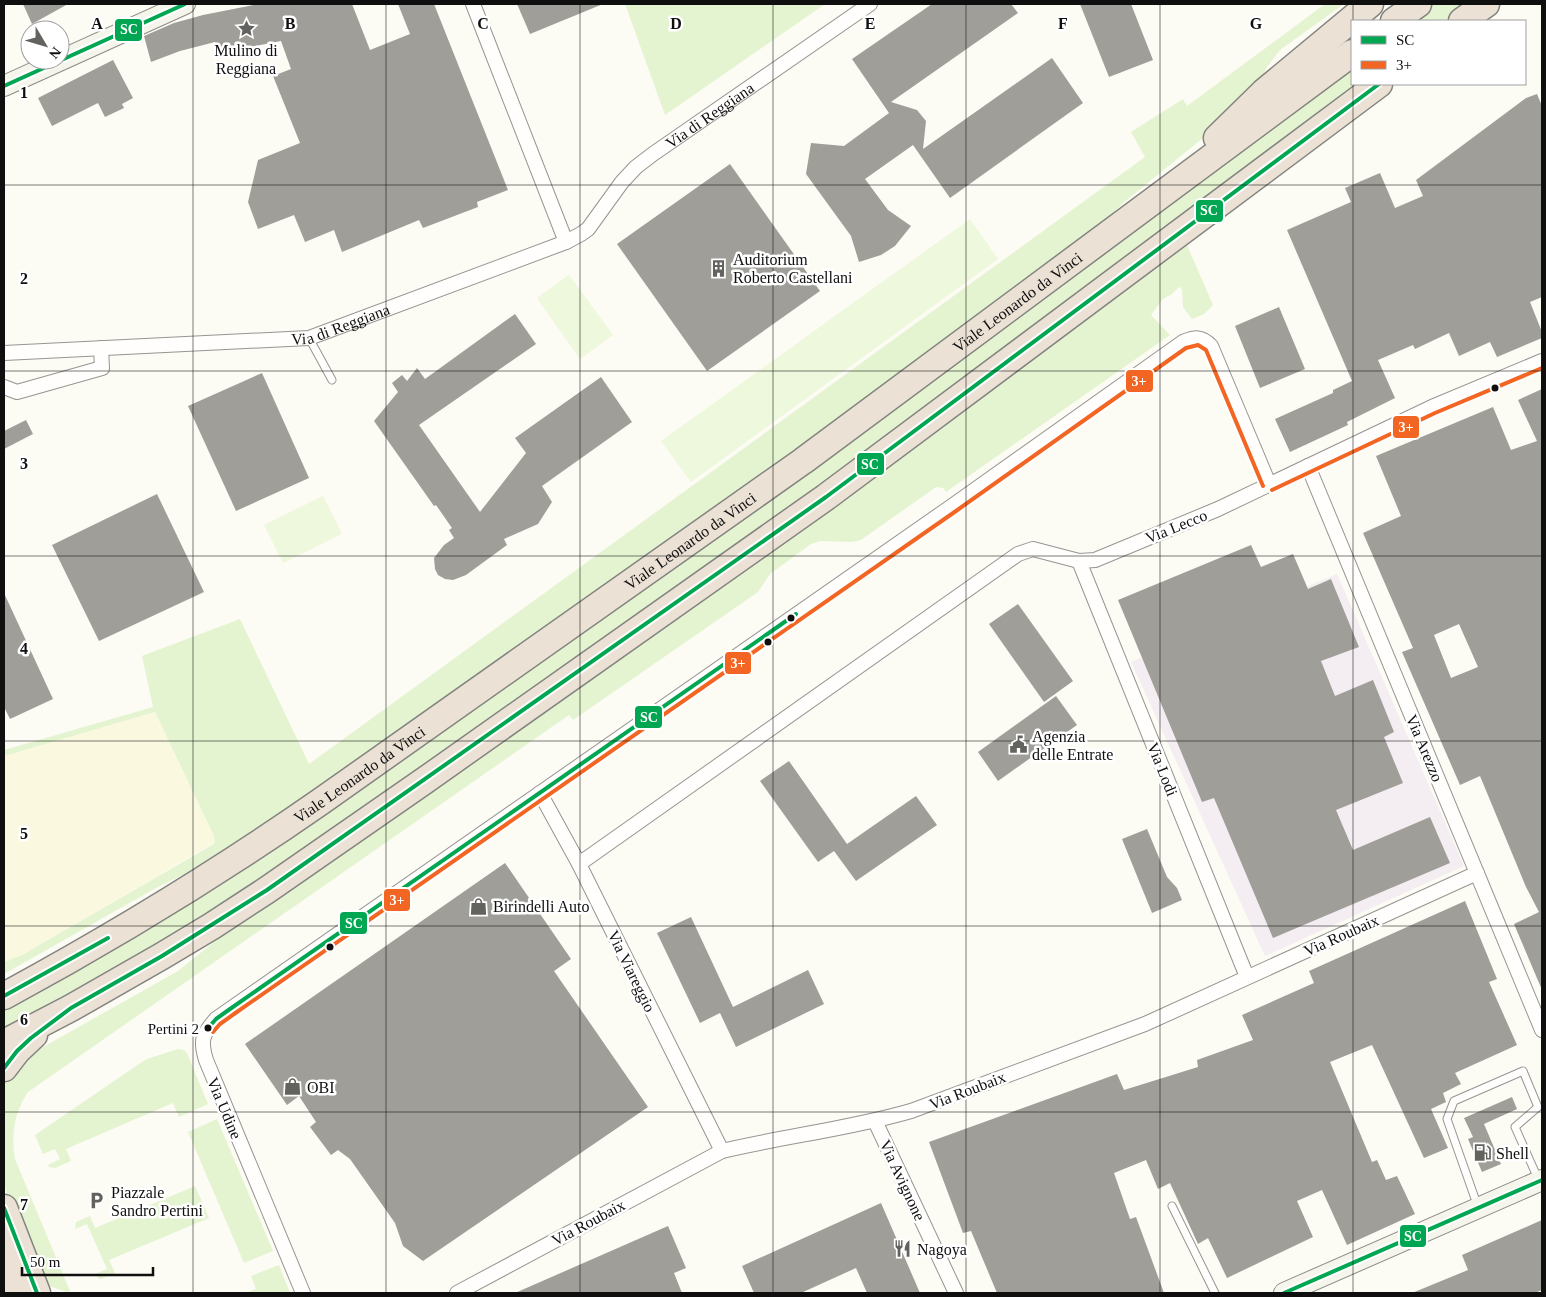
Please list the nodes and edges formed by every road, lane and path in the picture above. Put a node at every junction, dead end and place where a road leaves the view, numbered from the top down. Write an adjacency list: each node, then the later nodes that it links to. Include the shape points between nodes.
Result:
1 (160, 4): 10 (street)
2 (185, 4): 15 (street)
3 (473, 4): 17 (street)
4 (870, 4): 17 (street, Via di Reggiana, via 652,154 622,182 588,229)
5 (1370, 4): 16 (highway, via 1239,115)
6 (1418, 4): 8 (highway)
7 (1486, 4): 9 (highway)
8 (1395, 20)
9 (1463, 20)
10 (70, 43)
11 (1351, 54): 16 (highway, Viale Leonardo da Vinci)
12 (20, 65): 13 (street)
13 (4, 72)
14 (1378, 85): 34 (highway, via 826,497 267,890)
15 (4, 86)
16 (1169, 189): 30 (highway, Viale Leonardo da Vinci, via 803,461 320,802 228,865)
17 (566, 242): 18 (street, Via di Reggiana)
18 (309, 338): 19 (street, Via di Reggiana); 22 (lane)
19 (101, 348): 20 (street, Via di Reggiana); 23 (street, via 102,368 17,392)
20 (4, 353)
21 (1542, 361): 24 (street, Via Lecco, via 1432,407)
22 (332, 380)
23 (4, 387)
24 (1308, 466): 25 (street, Via Lecco); 29 (street, Via Arezzo)
25 (1269, 484): 26 (street, Via Lecco, via 1095,560); 27 (street, via 1211,346 1206,340 1192,338)
26 (1079, 561): 28 (street, via 1033,550 1018,554); 31 (street, Via Lodi)
27 (540, 793): 28 (street, Via Viareggio); 47 (street, Via Udine, via 216,1019 208,1028 201,1045 206,1060)
28 (579, 864): 39 (street, Via Viareggio)
29 (1477, 873): 31 (street, Via Roubaix); 35 (street, Via Arezzo)
30 (42, 975): 32 (highway); 33 (highway, Viale Leonardo da Vinci)
31 (1247, 977): 38 (street, Via Roubaix, via 1145,1024 911,1111)
32 (4, 987)
33 (4, 996)
34 (71, 1008): 36 (highway); 37 (highway, via 31,1038)
35 (1542, 1030)
36 (4, 1043)
37 (4, 1068)
38 (875, 1121): 39 (street, Via Roubaix); 49 (street, Via Avignone)
39 (722, 1151): 48 (street, Via Roubaix)
40 (1540, 1180): 43 (street); 43 (lane, via 1515,1127 1538,1107 1523,1071 1454,1101 1447,1119)
41 (1172, 1206): 50 (lane)
42 (4, 1208): 46 (highway)
43 (1478, 1208): 51 (street)
44 (4, 1259): 45 (highway)
45 (18, 1293)
46 (37, 1293)
47 (304, 1293)
48 (457, 1293)
49 (956, 1293)
50 (1215, 1293)
51 (1284, 1293)

